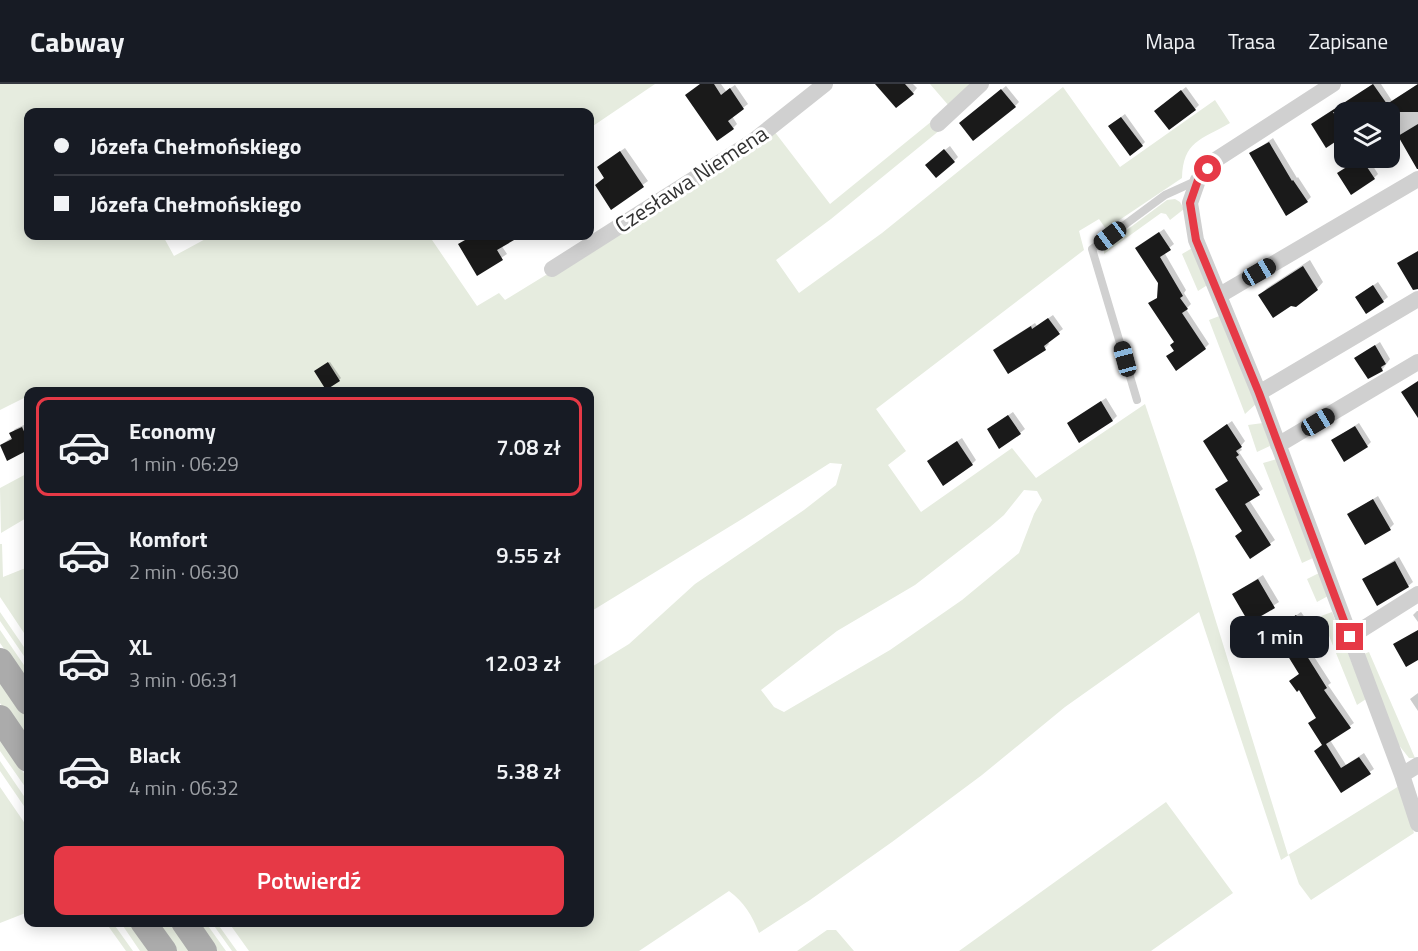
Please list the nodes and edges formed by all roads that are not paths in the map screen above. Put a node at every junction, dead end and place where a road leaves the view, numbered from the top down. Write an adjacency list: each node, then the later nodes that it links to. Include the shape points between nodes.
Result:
1 (825, 84): 7 (street, Czesława Niemena, via 752,142)
2 (981, 84): 4 (street)
3 (1334, 84): 6 (street, via 1217,159)
4 (938, 124)
5 (1418, 179): 8 (street)
6 (1198, 180): 8 (street, via 1190,203 1196,240); 12 (lane, via 1165,195 1092,249)
7 (552, 269)
8 (1220, 296): 11 (street)
9 (1418, 299): 11 (street)
10 (1418, 362): 13 (street)
11 (1259, 393): 13 (street)
12 (1137, 400)
13 (1278, 446): 15 (street)
14 (1418, 594): 15 (street)
15 (1350, 637): 21 (street)
16 (0, 661): 17 (main road)
17 (24, 696)
18 (0, 718): 19 (main road)
19 (24, 753)
20 (1418, 765): 21 (street)
21 (1402, 776): 22 (street)
22 (1418, 824)
23 (147, 927): 25 (main road)
24 (187, 927): 26 (main road)
25 (164, 951)
26 (204, 951)

